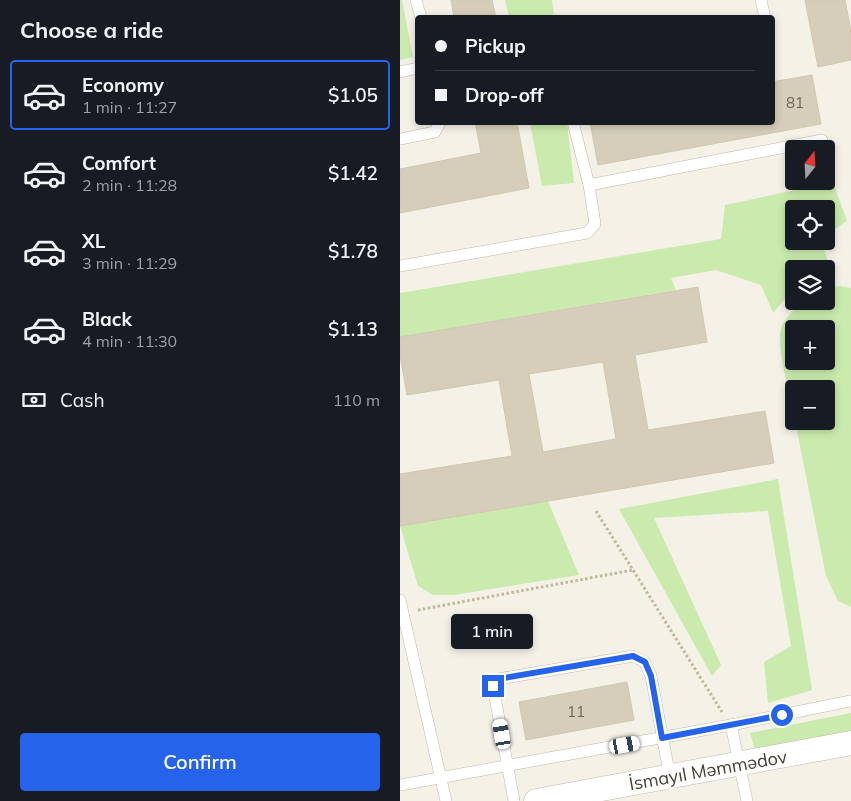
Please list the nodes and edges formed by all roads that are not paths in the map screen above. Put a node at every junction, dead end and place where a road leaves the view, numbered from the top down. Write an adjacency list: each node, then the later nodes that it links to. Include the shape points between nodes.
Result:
1 (416, 0): 3 (lane)
2 (761, 0): 4 (lane)
3 (420, 15)
4 (764, 15)
5 (415, 69): 6 (lane)
6 (400, 72)
7 (438, 125): 9 (lane, via 435,132)
8 (574, 125): 11 (lane)
9 (400, 139)
10 (785, 147): 11 (lane)
11 (589, 185): 12 (lane, via 595,224 587,232)
12 (400, 266)
13 (400, 600): 20 (lane)
14 (851, 701): 15 (lane)
15 (730, 725): 16 (lane); 18 (lane)
16 (662, 738): 19 (lane); 19 (lane, via 651,676 645,662 633,656 498,679 493,686); 21 (lane)
17 (851, 744): 18 (street, İsmayıl Məmmədov)
18 (740, 764): 21 (street, İsmayıl Məmmədov); 26 (lane)
19 (508, 766): 20 (lane); 24 (lane)
20 (441, 777): 22 (lane); 23 (lane)
21 (670, 777): 25 (street, İsmayıl Məmmədov)
22 (400, 785)
23 (446, 801)
24 (514, 801)
25 (536, 801)
26 (747, 801)

